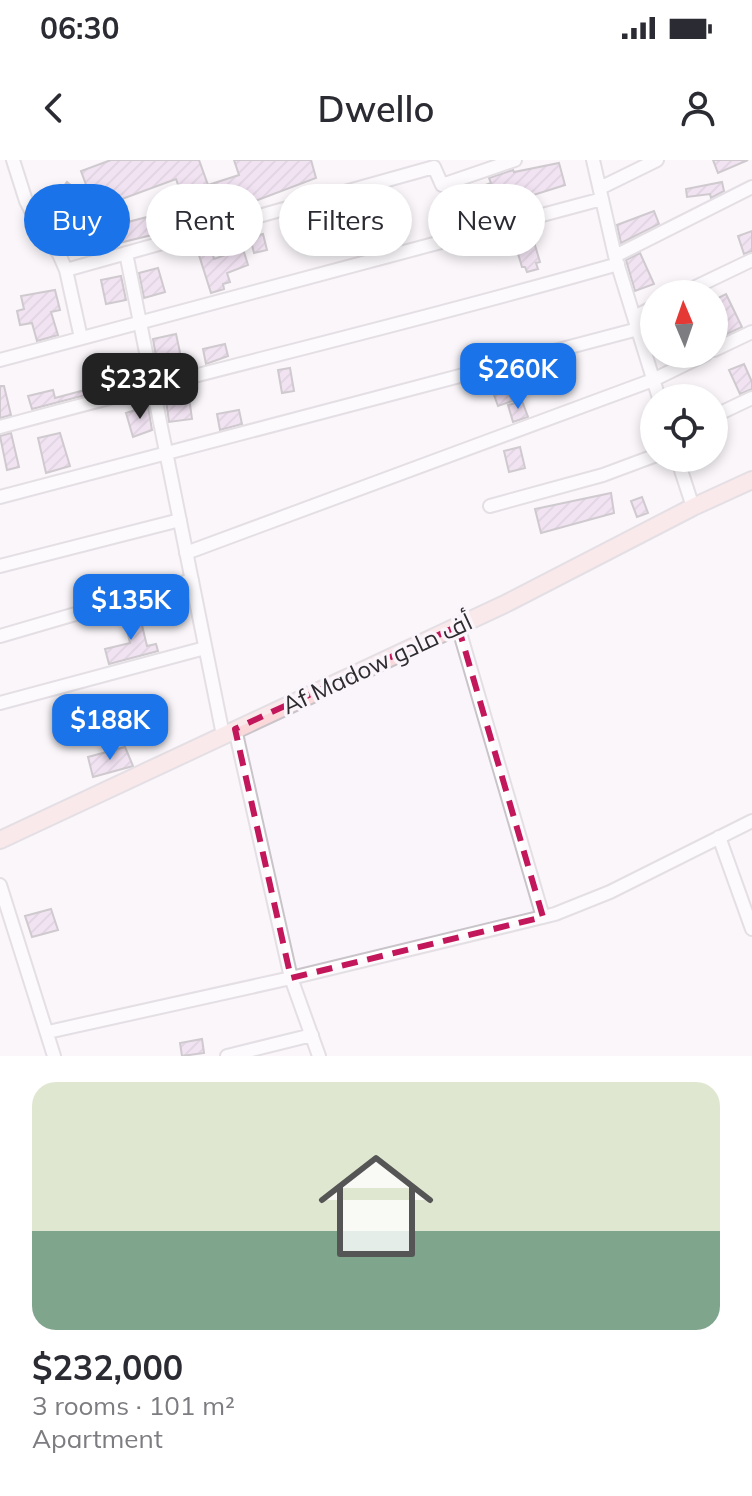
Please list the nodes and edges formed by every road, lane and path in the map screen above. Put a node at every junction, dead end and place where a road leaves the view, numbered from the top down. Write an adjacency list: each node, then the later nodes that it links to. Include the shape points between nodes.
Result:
1 (13, 160): 12 (street, via 26,201)
2 (515, 160): 7 (street, via 442,185 434,167)
3 (593, 160): 6 (street)
4 (657, 160): 6 (street)
5 (752, 187): 10 (street)
6 (601, 194): 10 (street); 15 (street)
7 (130, 252)
8 (115, 256): 12 (street)
9 (127, 256): 15 (street)
10 (616, 260): 16 (street); 24 (street, via 476,305)
11 (752, 260): 13 (street)
12 (66, 270): 18 (street)
13 (710, 280)
14 (640, 319): 16 (street)
15 (140, 322): 18 (street); 24 (street)
16 (636, 323): 22 (street); 28 (street)
17 (752, 332): 19 (street)
18 (81, 338): 20 (street)
19 (728, 343)
20 (0, 360)
21 (677, 368): 22 (street)
22 (653, 380): 23 (street); 36 (street)
23 (654, 384)
24 (153, 385): 27 (street); 28 (street)
25 (752, 398): 26 (street)
26 (728, 409)
27 (0, 427)
28 (166, 453): 32 (street); 35 (street)
29 (640, 461): 33 (street)
30 (682, 472): 34 (street)
31 (752, 480): 34 (street, Af Madow أف مادو)
32 (0, 497)
33 (490, 506)
34 (693, 507): 39 (street, Af Madow أف مادو)
35 (180, 520): 36 (street); 37 (street)
36 (186, 553): 38 (street)
37 (0, 566)
38 (192, 580): 40 (street); 41 (street)
39 (458, 626): 43 (street, Af Madow أف مادو); 49 (street)
40 (0, 636)
41 (205, 648): 42 (street); 43 (street)
42 (0, 703)
43 (229, 732): 46 (street, Af Madow أف مادو); 51 (street)
44 (752, 821): 45 (street)
45 (719, 837): 49 (street, via 610,892); 50 (street)
46 (0, 840)
47 (0, 885): 48 (street)
48 (4, 914): 52 (street)
49 (543, 917): 51 (street)
50 (752, 929)
51 (291, 978): 52 (street); 53 (street)
52 (48, 1032): 54 (street)
53 (312, 1035): 55 (street); 56 (street)
54 (54, 1056)
55 (227, 1056)
56 (319, 1056)

